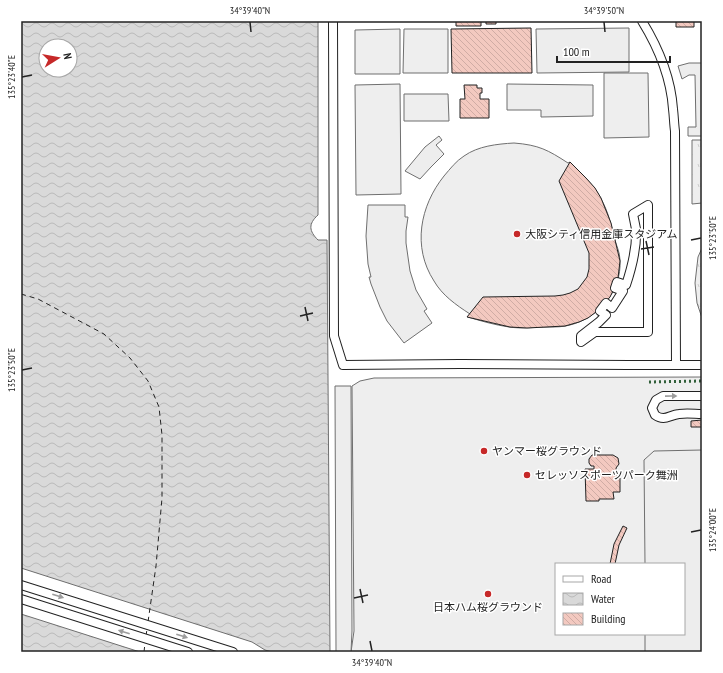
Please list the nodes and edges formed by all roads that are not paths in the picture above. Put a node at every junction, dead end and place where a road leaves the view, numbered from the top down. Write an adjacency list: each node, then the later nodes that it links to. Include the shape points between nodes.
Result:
1 (333, 21): 4 (street, via 334,336 343,365)
2 (642, 21): 4 (street, via 660,57 673,108)
3 (623, 291): 3 (street, via 615,288 617,282 626,285 632,267 636,230 633,214 648,205 648,332 595,332 581,342 581,336 606,315 600,311 606,303 612,308)
4 (676, 364): 5 (street)
5 (702, 365)
6 (702, 396): 7 (street, one-way to 6, via 679,414 662,418 655,415 652,408 656,400 663,396)
7 (702, 414)
8 (21, 585): 11 (street, one-way to 11)
9 (21, 599): 10 (street, one-way to 9)
10 (188, 652)
11 (233, 652)

